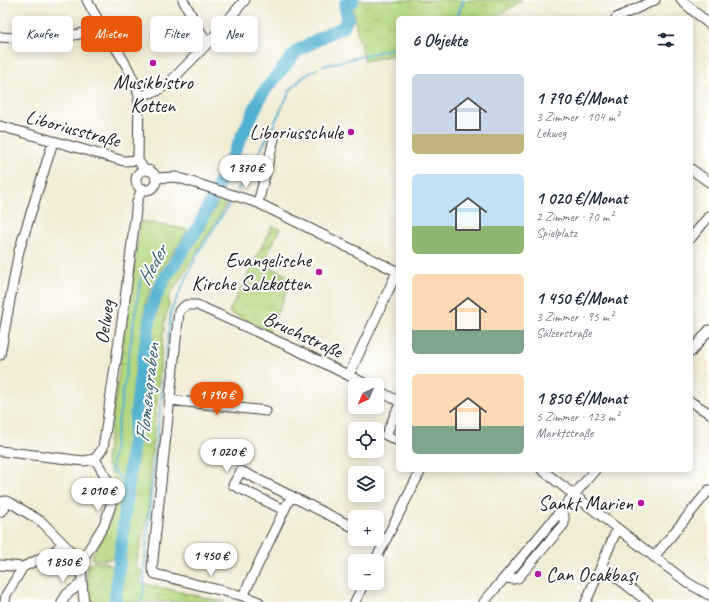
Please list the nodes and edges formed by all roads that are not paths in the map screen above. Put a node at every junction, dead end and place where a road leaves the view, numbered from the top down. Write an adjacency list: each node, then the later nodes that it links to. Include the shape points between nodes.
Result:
1 (87, 0): 6 (street)
2 (183, 0): 11 (street, via 204,38)
3 (245, 0): 11 (street)
4 (655, 0): 7 (street)
5 (681, 0): 8 (street)
6 (96, 16)
7 (620, 16)
8 (709, 24)
9 (81, 33): 10 (street, via 44,40)
10 (0, 37)
11 (209, 42): 13 (street, via 169,83 157,91)
12 (117, 52): 13 (street, via 132,75)
13 (139, 96): 17 (street)
14 (0, 126): 16 (street, Liboriusstraße)
15 (274, 139): 23 (street)
16 (53, 142): 17 (street, Liboriusstraße, via 124,161); 30 (street, via 19,251)
17 (138, 160): 18 (street)
18 (144, 170): 20 (street, via 152,172); 22 (street, via 139,173 137,179 138,185)
19 (693, 170): 21 (street)
20 (156, 178): 22 (street, via 152,187); 23 (street, via 176,177)
21 (709, 182)
22 (142, 188): 42 (street, Oelweg, via 137,202 103,448)
23 (258, 203): 26 (street)
24 (709, 216): 25 (street)
25 (693, 236)
26 (396, 270)
27 (396, 275): 31 (street)
28 (709, 330): 29 (street)
29 (693, 350)
30 (0, 355)
31 (350, 375): 32 (street, Bruchstraße); 34 (street, Bruchstraße, via 197,305 186,305 179,311)
32 (355, 378)
33 (384, 394): 35 (street)
34 (170, 400): 37 (street); 64 (street, via 153,572)
35 (396, 400)
36 (693, 403): 39 (street)
37 (266, 411)
38 (396, 412): 40 (street, via 386,434)
39 (709, 413)
40 (396, 440)
41 (0, 451): 42 (street, via 84,461)
42 (95, 459): 57 (street, via 107,479 111,505 104,525)
43 (420, 472): 54 (street)
44 (545, 472): 47 (street)
45 (593, 472): 47 (street)
46 (709, 490): 56 (street)
47 (574, 495): 53 (street); 70 (street)
48 (291, 496): 50 (street); 50 (street, via 240,471 233,485); 52 (street)
49 (3, 502): 51 (street, via 4,509); 55 (street, via 28,512)
50 (284, 510): 64 (street)
51 (0, 512)
52 (348, 524)
53 (617, 529): 56 (street); 59 (street)
54 (384, 536)
55 (63, 543): 57 (street); 60 (street, via 54,552)
56 (654, 557): 63 (street, via 688,583)
57 (81, 562): 61 (street)
58 (0, 565): 60 (street)
59 (602, 566): 71 (street); 72 (street)
60 (23, 567): 65 (street)
61 (82, 583): 66 (street, via 67,594); 67 (street)
62 (361, 590): 69 (street)
63 (709, 595)
64 (243, 596): 68 (street)
65 (5, 602)
66 (62, 602)
67 (84, 602)
68 (259, 602)
69 (355, 602)
70 (484, 602)
71 (586, 602)
72 (648, 602)

